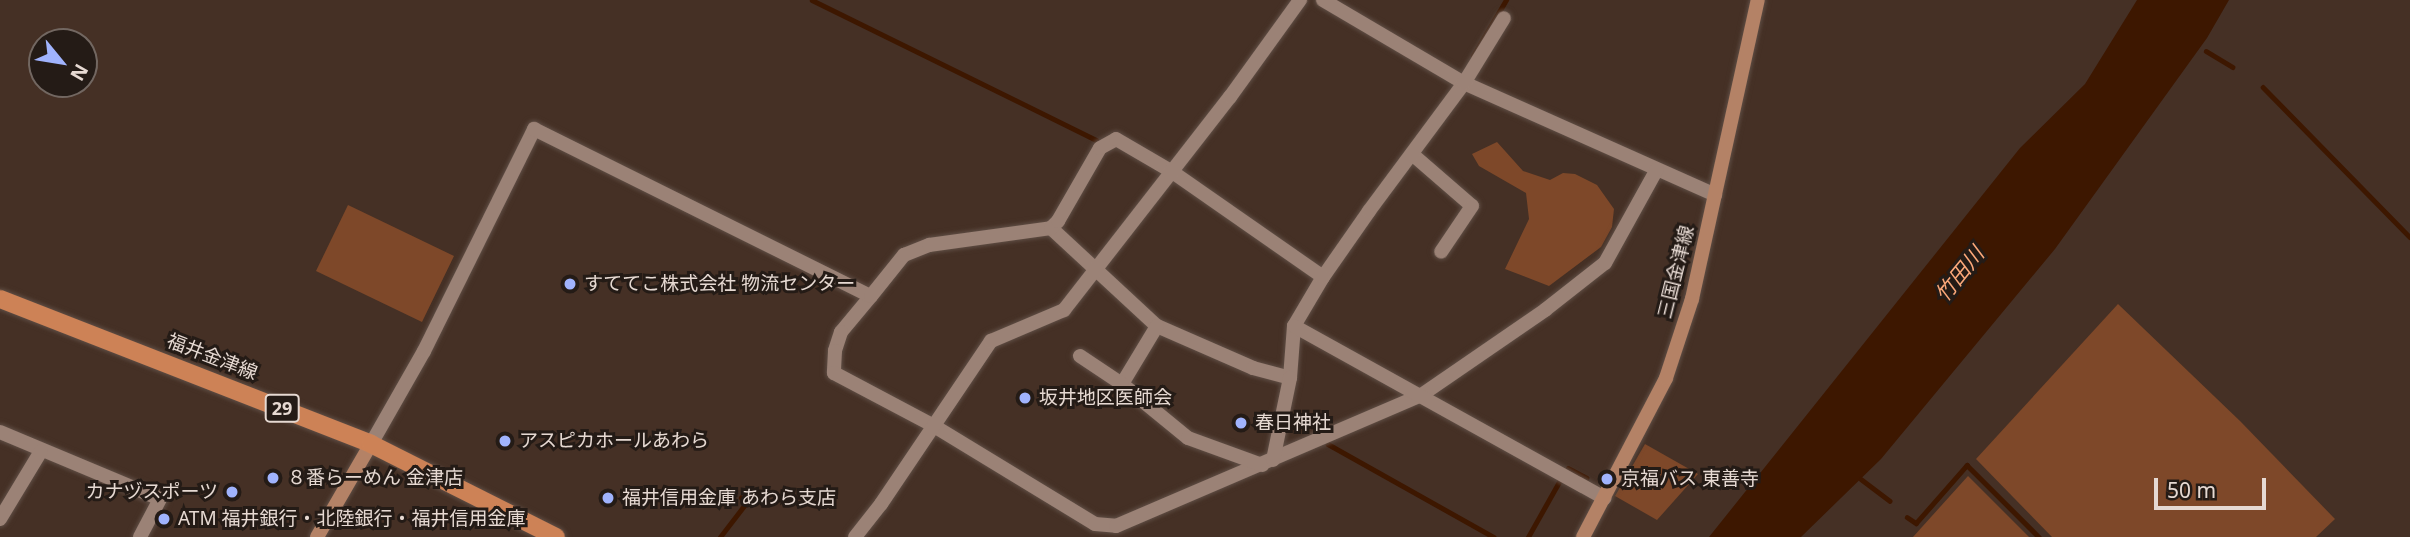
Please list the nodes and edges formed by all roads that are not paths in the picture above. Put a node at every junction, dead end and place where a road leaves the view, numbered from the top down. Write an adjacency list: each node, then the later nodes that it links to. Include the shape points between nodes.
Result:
1 (1300, 0): 8 (street)
2 (1323, 0): 5 (street)
3 (1758, 0): 9 (main road, 三国金津線)
4 (1504, 18): 5 (street)
5 (1464, 83): 6 (street); 7 (street)
6 (1412, 154): 11 (street, via 1472,206); 13 (street)
7 (1657, 169): 9 (street); 21 (street, via 1605,263)
8 (1171, 171): 10 (street, via 1116,139 1100,148); 12 (street); 13 (street)
9 (1715, 195): 27 (main road, 三国金津線, via 1692,299 1666,378)
10 (1051, 228): 12 (street); 14 (street, via 929,245 904,256)
11 (1441, 252)
12 (1097, 269): 16 (street); 22 (street, via 1064,310 991,341)
13 (1323, 277): 17 (street)
14 (871, 296): 22 (street, via 841,332 834,373); 24 (street, via 534,129 424,351)
15 (0, 299): 24 (main road, 福井金津線 / 29)
16 (1157, 326): 19 (street, via 1253,368); 20 (street)
17 (1294, 326): 19 (street); 21 (street)
18 (1080, 356): 20 (street)
19 (1290, 378): 26 (street)
20 (1122, 384): 26 (street, via 1188,438)
21 (1420, 396): 26 (street); 27 (street)
22 (934, 426): 26 (street, via 1095,524 1116,526); 32 (street)
23 (0, 432): 25 (street)
24 (371, 444): 30 (main road); 31 (main road, 福井金津線 / 29)
25 (41, 451): 28 (street); 29 (street, via 160,499)
26 (1268, 463)
27 (1604, 498): 33 (main road, 三国金津線)
28 (0, 519)
29 (140, 537)
30 (317, 537)
31 (556, 537)
32 (855, 537)
33 (1583, 537)

